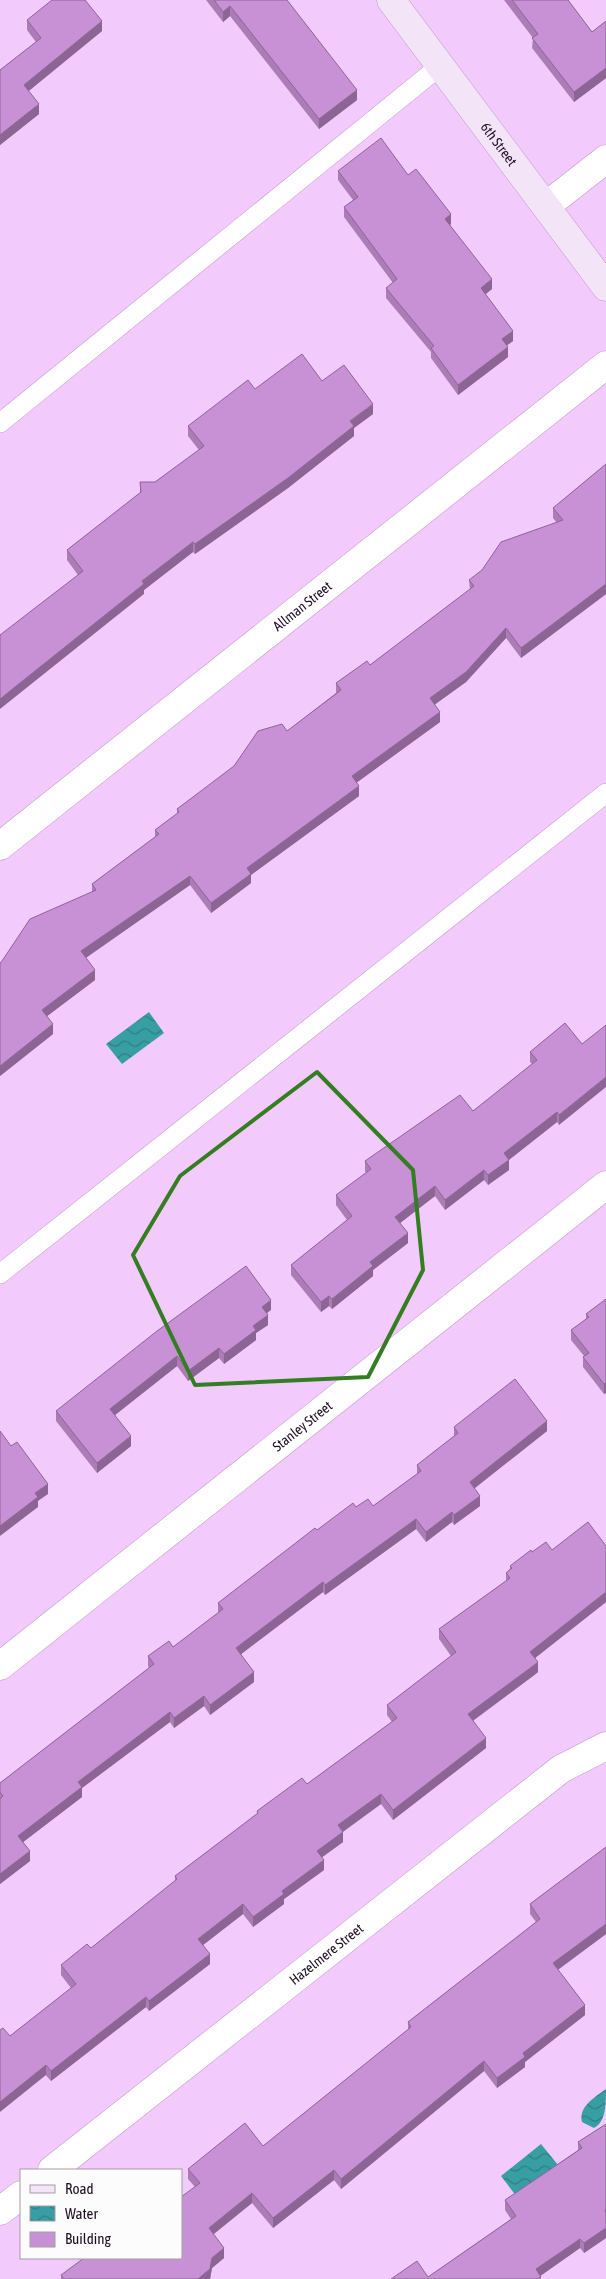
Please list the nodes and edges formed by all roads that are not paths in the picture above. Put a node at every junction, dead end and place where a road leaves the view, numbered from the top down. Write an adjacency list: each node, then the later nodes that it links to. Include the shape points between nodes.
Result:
1 (391, 0): 2 (street, 6th Street)
2 (440, 66): 4 (street, 6th Street); 7 (lane)
3 (606, 159): 4 (street)
4 (546, 206): 5 (street, 6th Street)
5 (606, 287)
6 (606, 365): 9 (street, Allman Street)
7 (0, 423)
8 (606, 793): 11 (lane)
9 (0, 846)
10 (606, 1185): 12 (street, Stanley Street)
11 (0, 1274)
12 (0, 1666)
13 (606, 1746): 14 (street, Hazelmere Street, via 561,1769)
14 (53, 2169)
15 (20, 2195): 16 (street)
16 (0, 2211)

